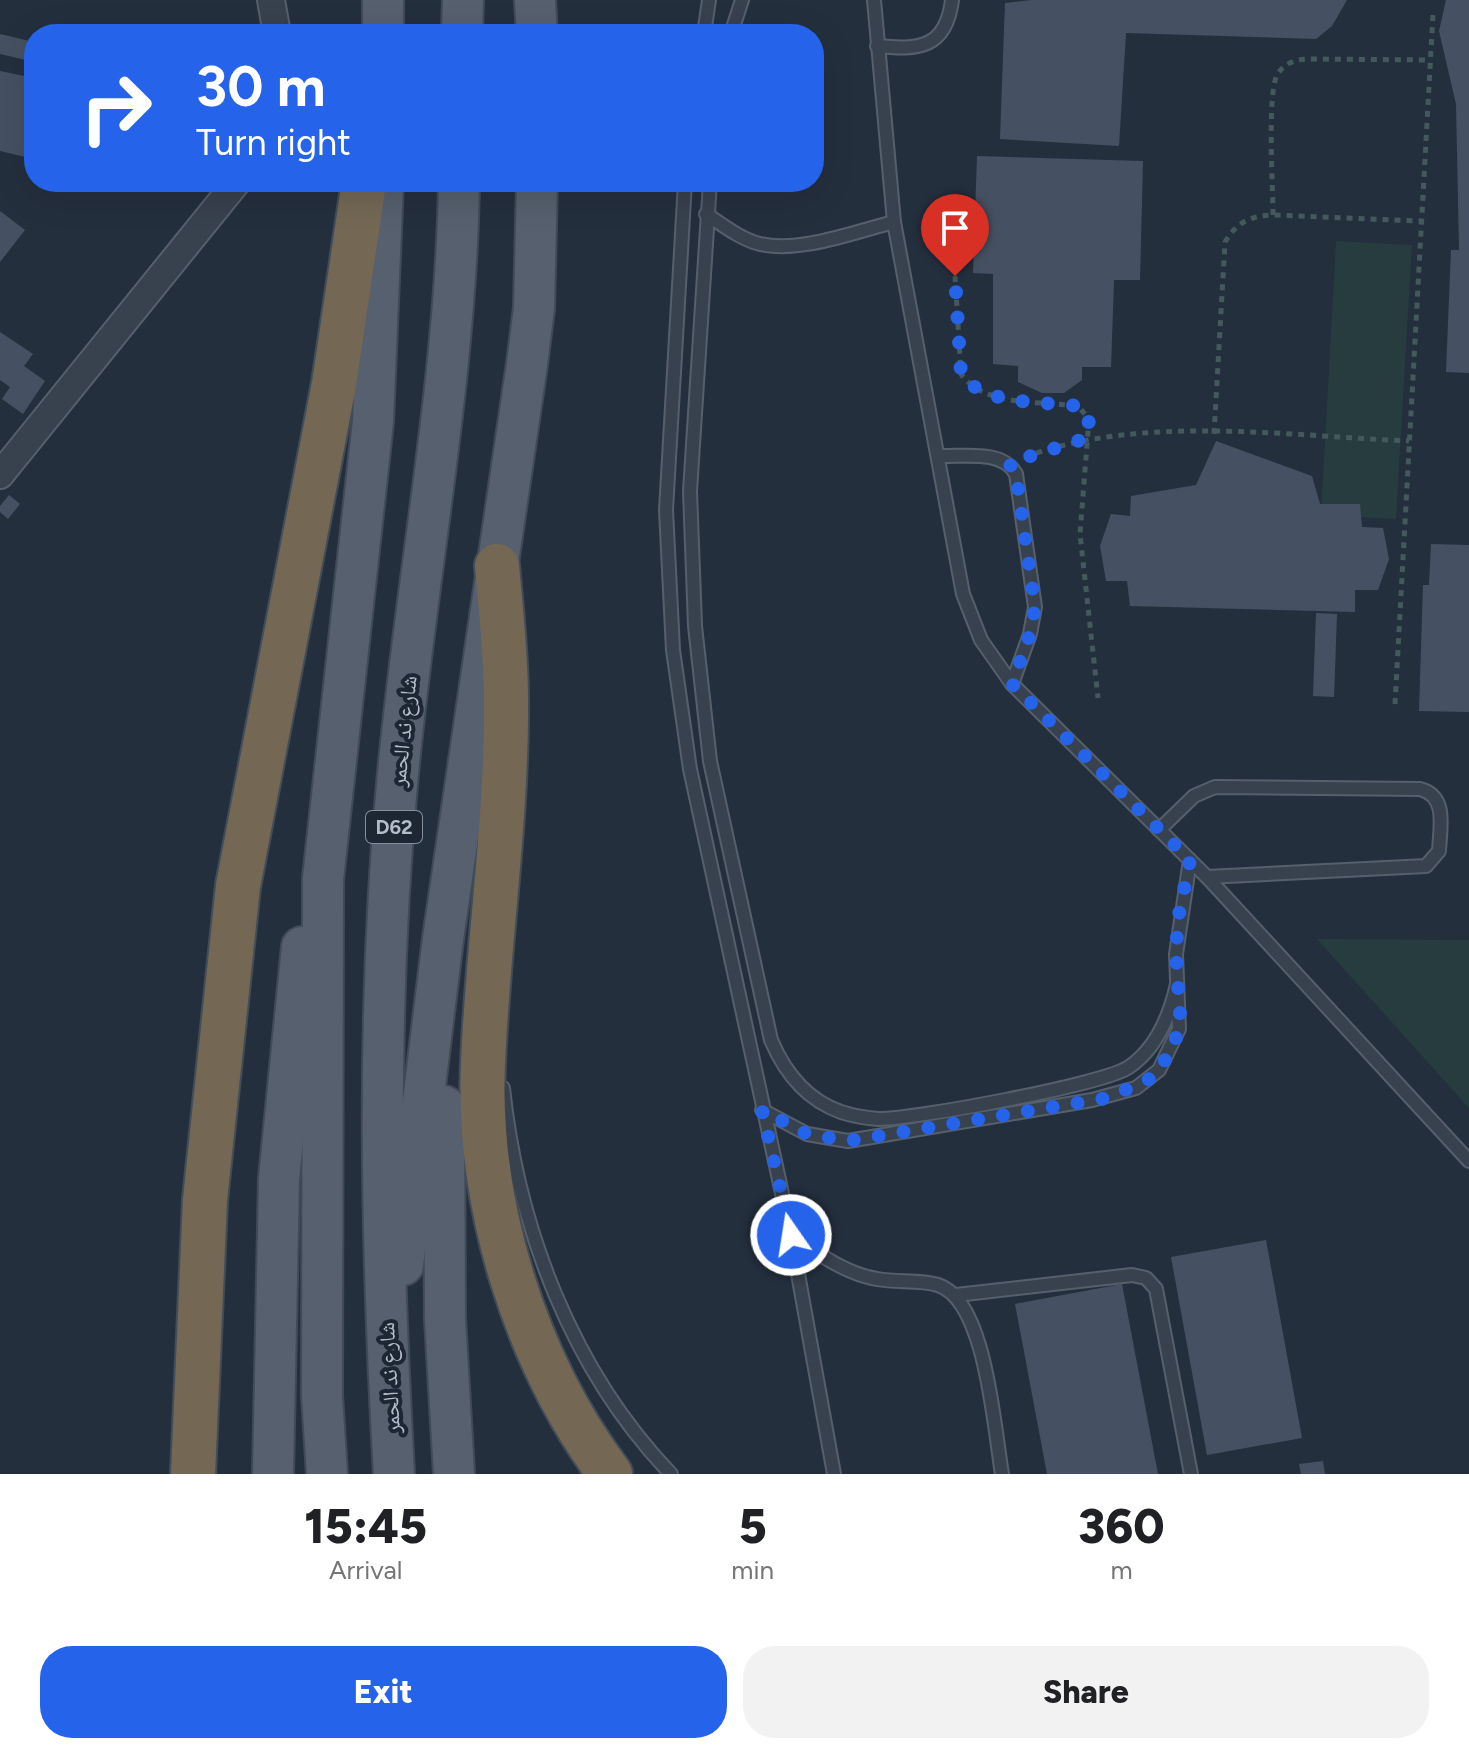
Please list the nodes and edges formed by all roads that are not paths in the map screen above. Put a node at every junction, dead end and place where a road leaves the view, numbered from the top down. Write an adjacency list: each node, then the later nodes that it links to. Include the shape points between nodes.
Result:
1 (271, 0): 9 (street)
2 (383, 0): 10 (main road)
3 (463, 0): 11 (main road)
4 (535, 0): 12 (main road)
5 (709, 0): 13 (lane)
6 (742, 0): 14 (lane)
7 (874, 0): 15 (lane)
8 (952, 0): 15 (lane, via 942,31 924,46)
9 (275, 24)
10 (383, 24)
11 (462, 24)
12 (536, 24)
13 (705, 24)
14 (734, 24)
15 (877, 46): 24 (lane)
16 (229, 192): 26 (street)
17 (363, 192): 43 (highway, via 334,384 238,886 205,1200)
18 (383, 192): 32 (main road, via 373,421)
19 (458, 192): 42 (main road, شارع ند الحمر / D62, via 451,327 397,786 383,1008 380,1113)
20 (537, 192): 27 (main road, via 534,308)
21 (684, 192): 38 (lane, via 666,496 673,650 690,769)
22 (709, 192): 23 (lane)
23 (706, 214): 24 (lane, via 743,238 772,246); 35 (lane, via 690,491 695,626 710,761 771,1040 786,1071 826,1106 861,1117 899,1117 1096,1081 1129,1067 1160,1032)
24 (894, 222): 25 (lane)
25 (939, 456): 28 (lane, via 971,617); 28 (lane, via 997,458 1016,474 1035,607)
26 (0, 475)
27 (497, 566): 33 (main road); 34 (highway, via 507,700)
28 (1012, 684): 29 (lane)
29 (1159, 830): 30 (lane); 31 (lane, via 1194,796 1227,786 1420,789 1439,802 1439,851 1426,866)
30 (1190, 860): 31 (lane); 35 (lane, via 1178,919)
31 (1207, 877): 39 (lane)
32 (323, 879): 44 (main road, via 300,952 280,1163); 45 (main road, via 322,1396)
33 (443, 939): 42 (main road); 47 (main road, via 445,1319)
34 (491, 973): 36 (lane); 48 (highway, via 484,1117 499,1224 512,1276 546,1364)
35 (1177, 984): 38 (lane, via 1180,1014 1175,1043 1159,1070 1122,1094 848,1141 807,1134)
36 (498, 1035)
37 (503, 1080): 49 (lane, via 522,1197 556,1296 605,1387)
38 (762, 1110): 40 (lane)
39 (1469, 1161)
40 (791, 1235): 41 (lane, via 859,1275 935,1284); 50 (lane)
41 (956, 1295): 51 (lane, via 977,1330); 52 (lane, via 1132,1275 1146,1278 1156,1289)
42 (389, 1384): 46 (main road, شارع ند الحمر / D62)
43 (193, 1474)
44 (273, 1474)
45 (327, 1474)
46 (394, 1474)
47 (454, 1474)
48 (610, 1474)
49 (671, 1474)
50 (834, 1474)
51 (1002, 1474)
52 (1191, 1474)

